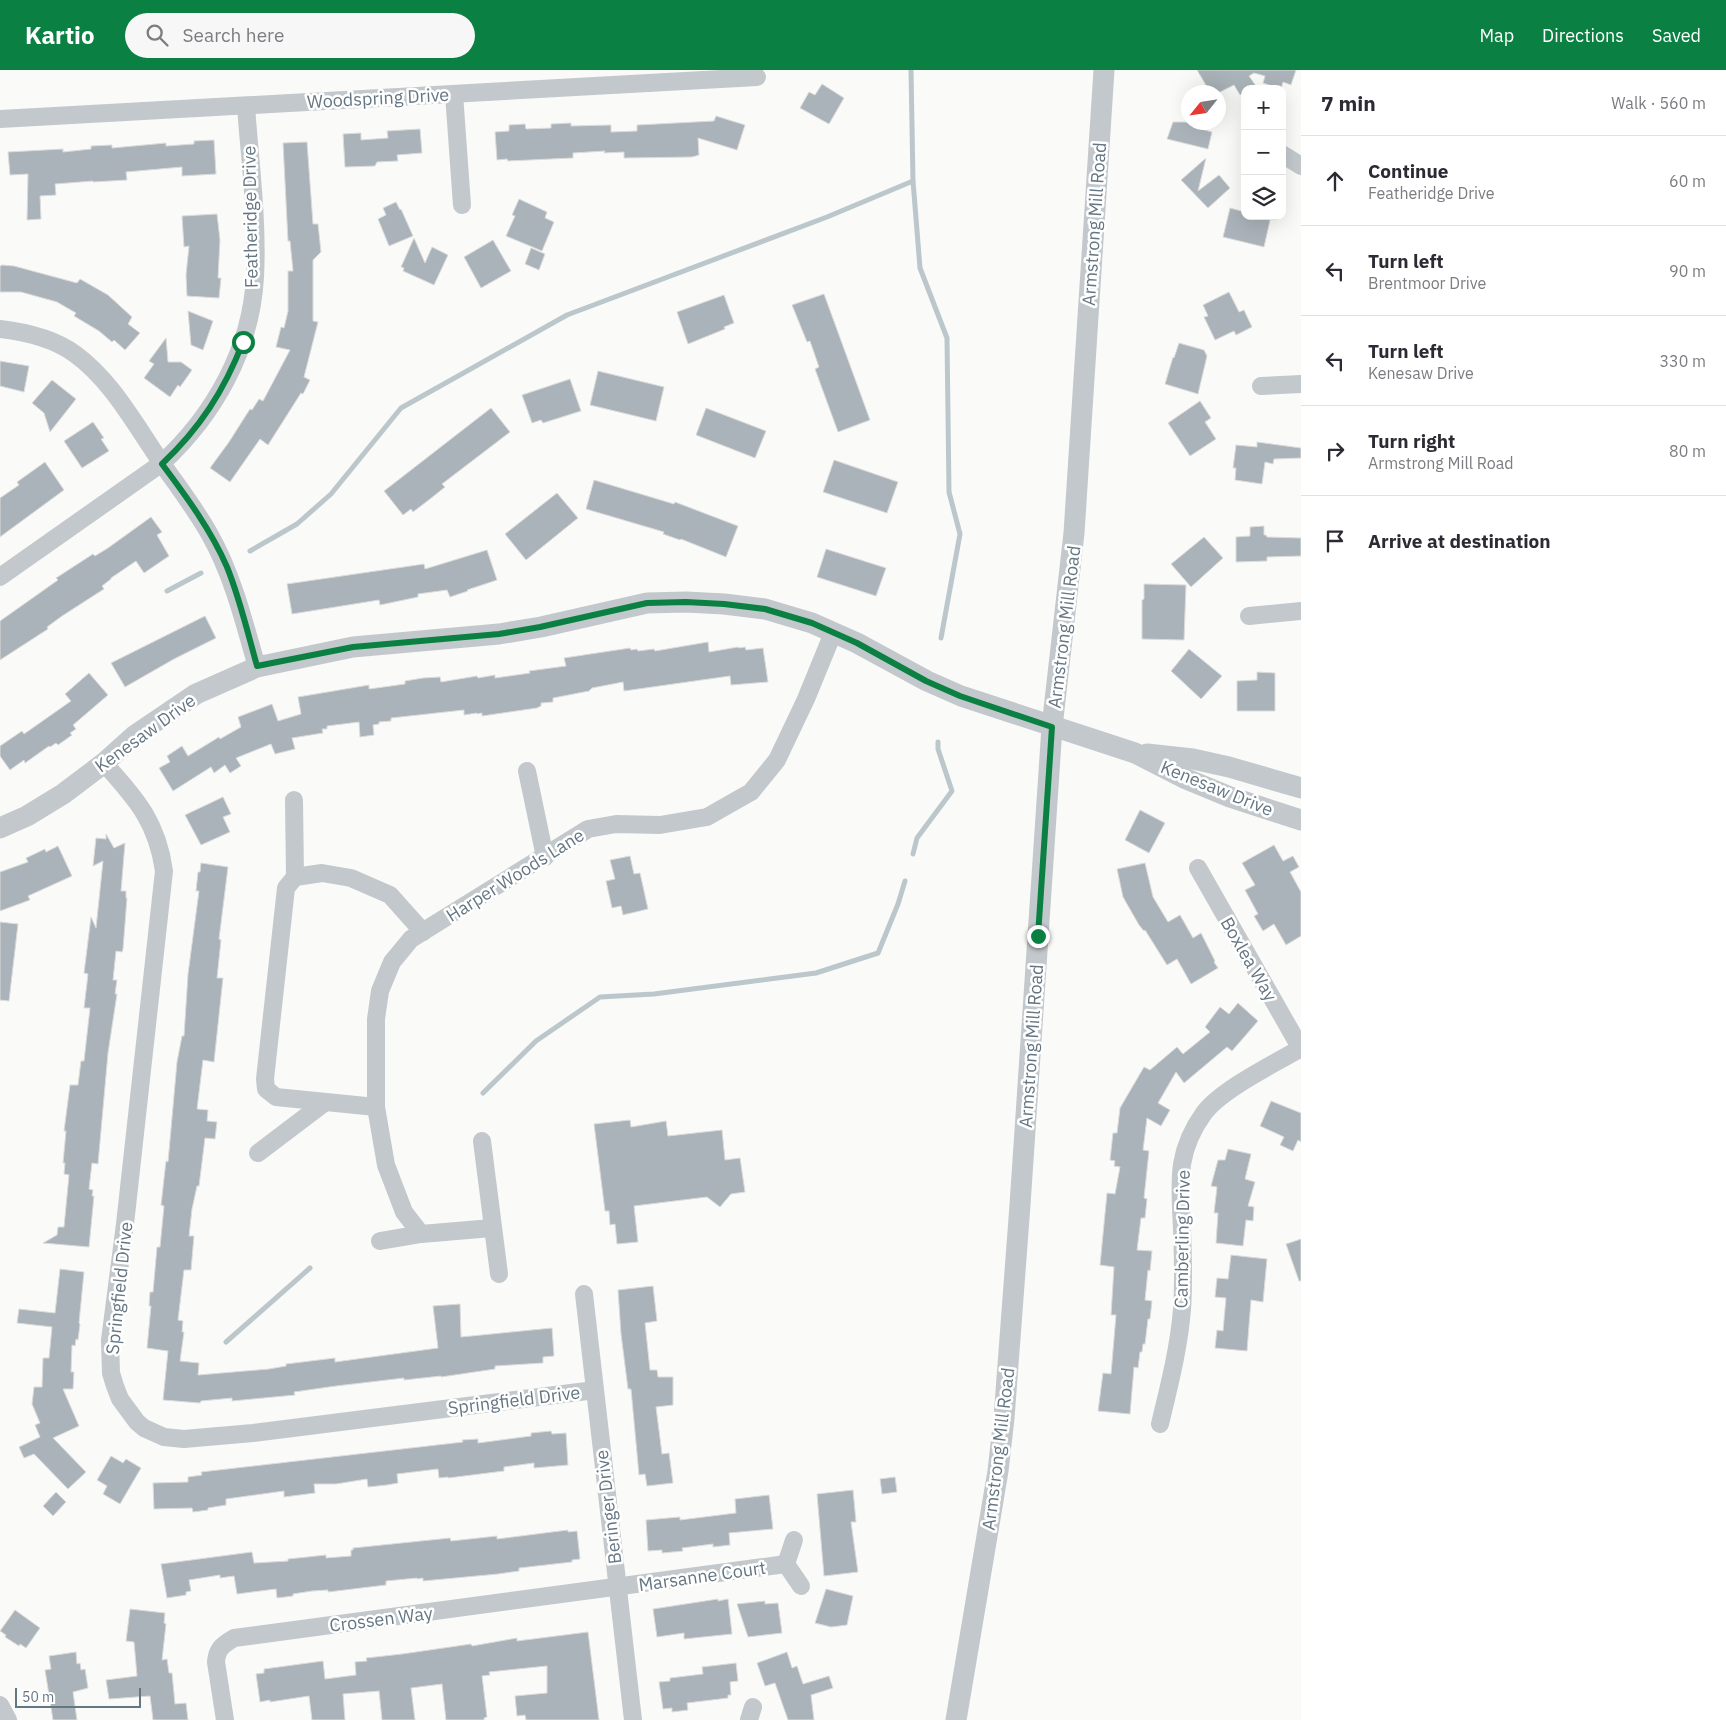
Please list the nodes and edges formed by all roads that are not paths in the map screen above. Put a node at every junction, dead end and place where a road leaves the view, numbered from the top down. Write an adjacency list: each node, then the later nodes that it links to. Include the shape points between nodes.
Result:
1 (1104, 70): 18 (street, Armstrong Mill Road, via 1074,533)
2 (757, 77): 3 (street, Woodspring Drive)
3 (454, 94): 4 (street, Woodspring Drive); 8 (street)
4 (246, 106): 5 (street, Woodspring Drive); 12 (street, Featheridge Drive, via 254,233 255,278 251,311 234,366 216,398 198,426)
5 (0, 119)
6 (1286, 157): 7 (street)
7 (1301, 166)
8 (462, 205)
9 (0, 329): 12 (street, via 51,341 74,354 100,377)
10 (1301, 384): 11 (street)
11 (1261, 386)
12 (162, 464): 13 (street, Featheridge Drive); 17 (street, via 201,520 227,568)
13 (0, 578)
14 (1301, 611): 15 (street)
15 (1249, 616)
16 (833, 633): 17 (street, Kenesaw Drive, via 765,609 686,602 647,603 499,634 353,647); 18 (street, Kenesaw Drive, via 960,696); 26 (street, Harper Woods Lane, via 777,760 751,792 707,817 660,825 616,824 588,830)
17 (257, 666): 20 (street, Kenesaw Drive, via 196,694 134,736)
18 (1052, 727): 19 (street, Kenesaw Drive); 50 (street, Armstrong Mill Road, via 1004,1418)
19 (1135, 753): 22 (street, Kenesaw Drive, via 1193,759); 24 (street, Kenesaw Drive, via 1230,797)
20 (104, 763): 25 (street, Kenesaw Drive, via 63,794); 40 (street, Springfield Drive, via 138,804 154,830 164,871 126,1224 110,1340 114,1386 137,1422 164,1436 184,1439)
21 (527, 771): 26 (street)
22 (1301, 788)
23 (294, 800): 28 (street)
24 (1301, 820)
25 (0, 828)
26 (544, 856): 29 (street, Harper Woods Lane)
27 (1198, 868): 30 (street, Boxlea Way)
28 (295, 877): 29 (street, via 322,873 351,878 390,895); 31 (street, via 286,888 264,1079 266,1089 276,1097)
29 (423, 932): 32 (street, Harper Woods Lane, via 411,939 392,962 380,991 376,1019)
30 (1301, 1049): 41 (street, Camberling Drive, via 1215,1102 1204,1113 1186,1148 1180,1171 1184,1276 1179,1340)
31 (324, 1103): 32 (street); 34 (street)
32 (376, 1107): 36 (street, Harper Woods Lane, via 386,1165 404,1212)
33 (482, 1141): 35 (street)
34 (258, 1153)
35 (492, 1228): 36 (street); 38 (street)
36 (422, 1234): 37 (street)
37 (380, 1241)
38 (499, 1274)
39 (584, 1294): 40 (street, Beringer Drive)
40 (594, 1390): 45 (street, Beringer Drive)
41 (1160, 1424)
42 (794, 1540): 43 (street)
43 (786, 1564): 44 (street); 45 (street, Marsanne Court)
44 (801, 1586)
45 (618, 1587): 48 (street, Crossen Way, via 234,1638 221,1646 216,1662); 49 (street, Beringer Drive)
46 (0, 1705): 47 (street)
47 (8, 1720)
48 (225, 1720)
49 (633, 1720)
50 (956, 1720)

